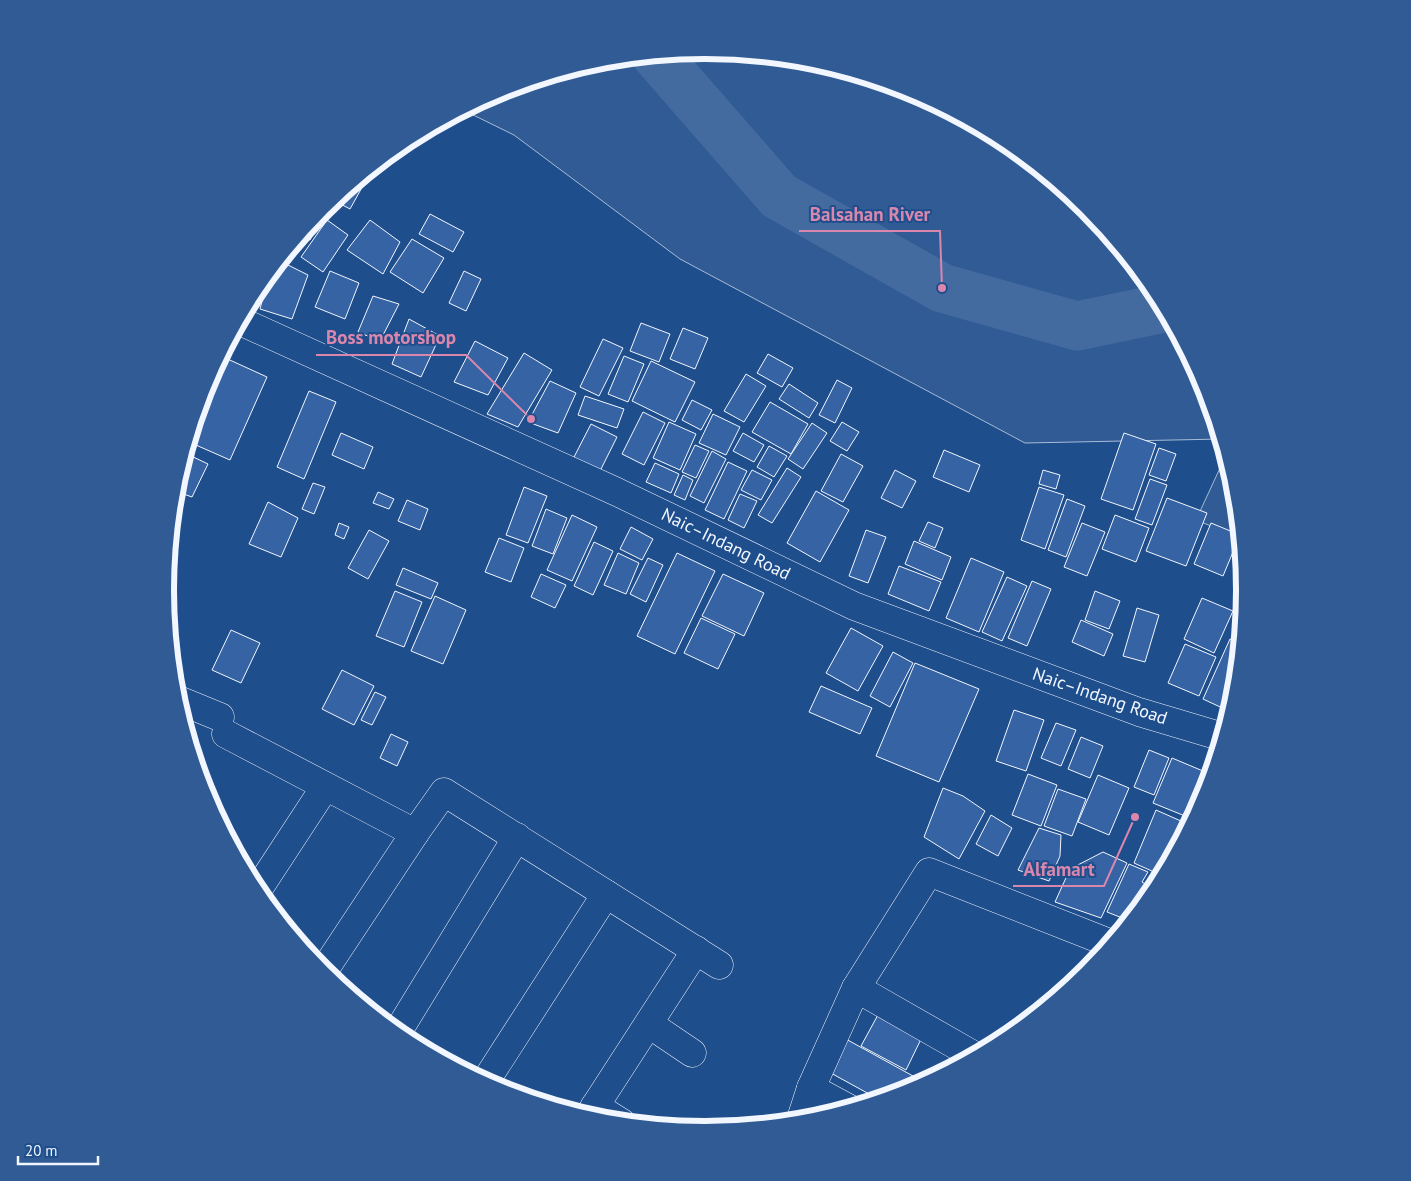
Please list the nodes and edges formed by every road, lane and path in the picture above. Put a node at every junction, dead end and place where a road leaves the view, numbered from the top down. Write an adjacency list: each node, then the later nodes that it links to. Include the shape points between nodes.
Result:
1 (246, 324): 3 (street, Naic–Indang Road, via 617,492 854,606 1139,712)
2 (187, 705): 4 (street)
3 (1217, 735)
4 (325, 787): 5 (street); 7 (street)
5 (415, 833): 6 (street, via 444,792); 11 (street)
6 (517, 837): 8 (street); 15 (street)
7 (260, 881)
8 (606, 894): 10 (street); 18 (street)
9 (1105, 941): 13 (street, via 930,872)
10 (696, 950): 12 (street); 14 (street)
11 (327, 965)
12 (719, 965)
13 (856, 988): 16 (street); 19 (street)
14 (649, 1024): 17 (street); 21 (street)
15 (401, 1026)
16 (969, 1052)
17 (692, 1053)
18 (489, 1076)
19 (811, 1088): 20 (street); 22 (street)
20 (841, 1104)
21 (592, 1110)
22 (803, 1113)

